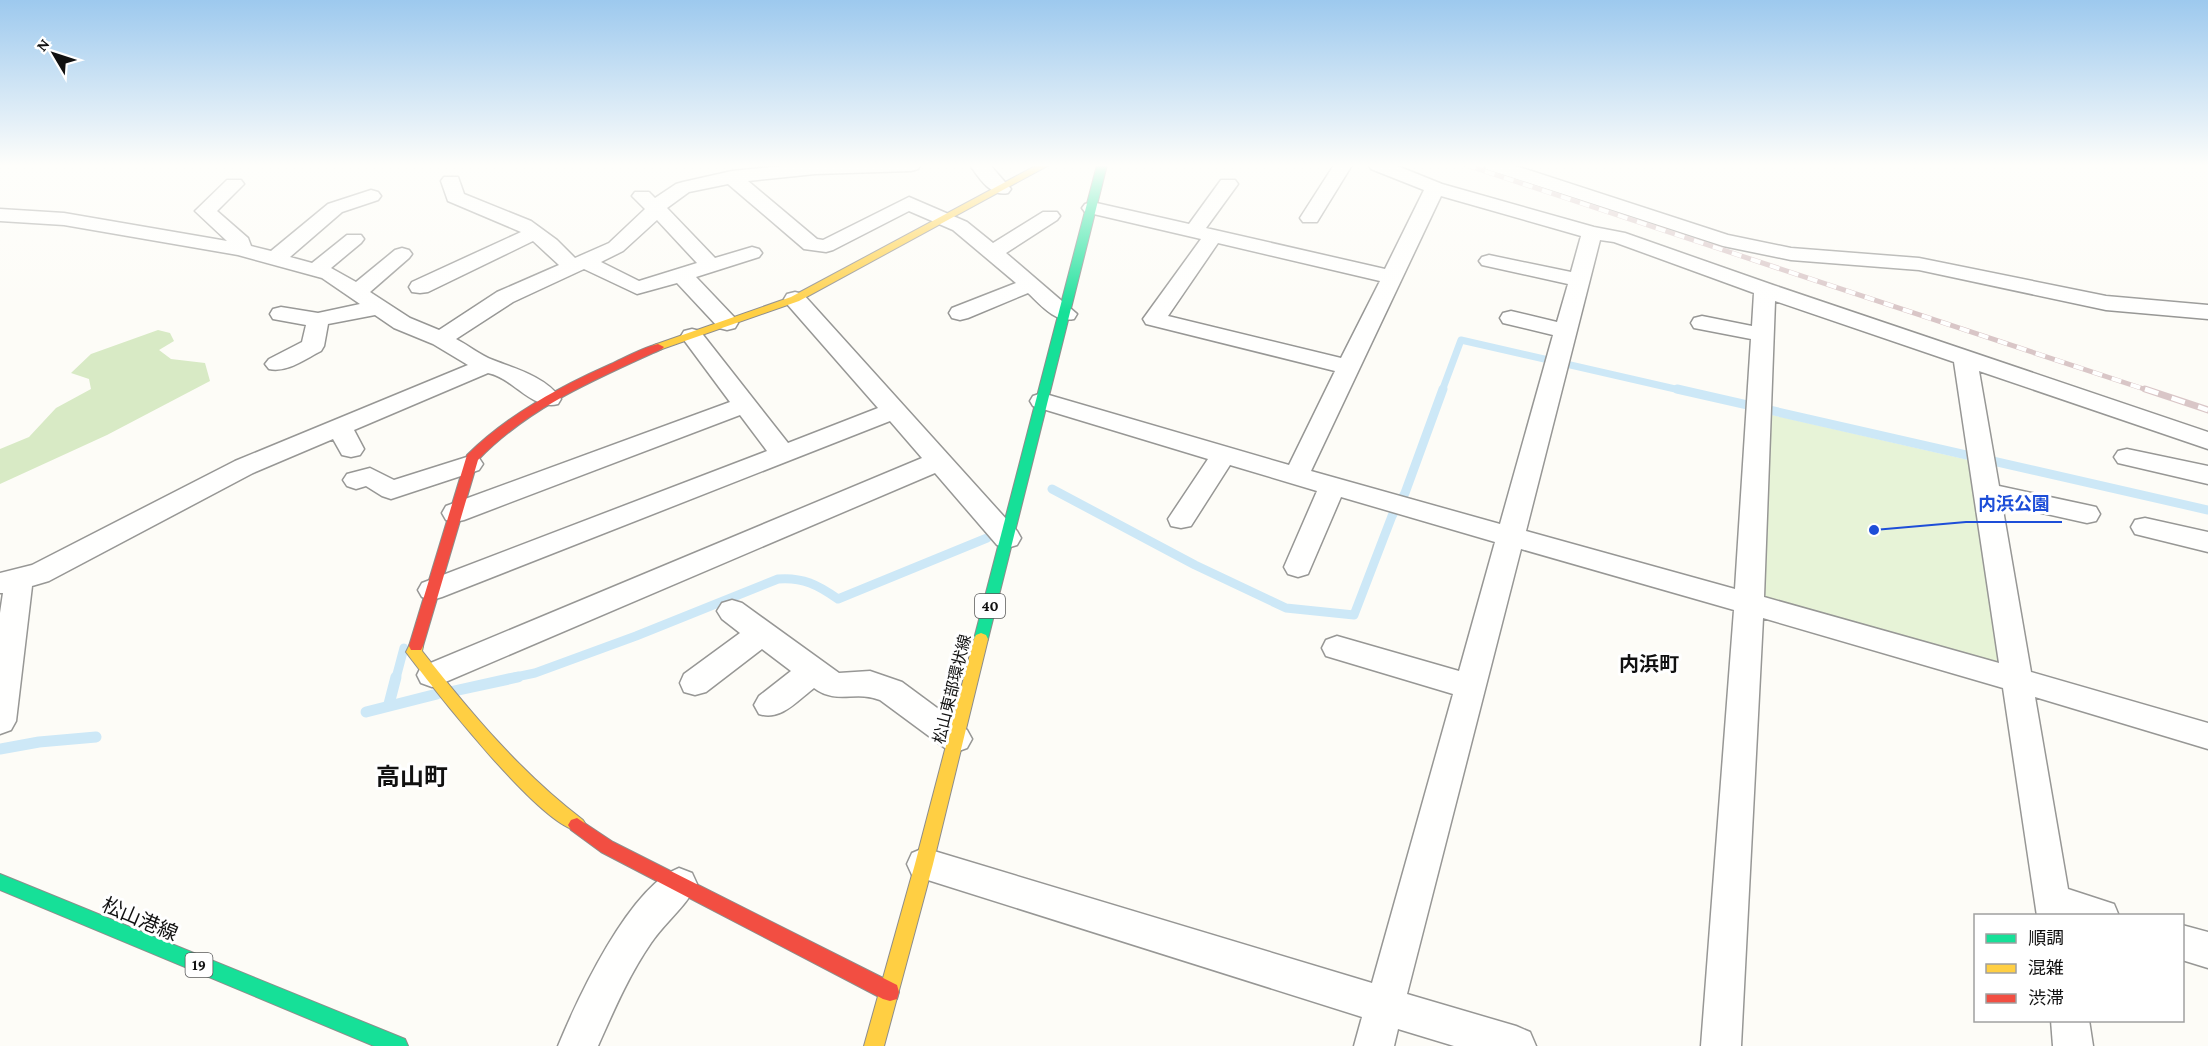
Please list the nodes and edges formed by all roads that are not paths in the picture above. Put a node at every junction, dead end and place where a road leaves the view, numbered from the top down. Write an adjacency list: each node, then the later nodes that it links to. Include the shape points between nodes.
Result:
1 (208, 214): 25 (street, via 241,242)
2 (327, 214): 29 (street)
3 (496, 214): 21 (street)
4 (642, 214): 31 (street, via 616,247)
5 (662, 214): 32 (street)
6 (775, 214): 7 (street, via 819,247)
7 (888, 214)
8 (934, 214): 20 (street)
9 (956, 214): 20 (street)
10 (1091, 214): 46 (street, 松山東部環状線 / 40)
11 (1118, 214): 22 (street)
12 (1213, 214): 22 (street)
13 (1313, 214): 19 (street)
14 (1423, 214): 35 (street)
15 (1525, 214): 23 (street)
16 (1643, 214): 43 (street, via 1760,249 1919,264 2106,303)
17 (0, 215): 25 (street, via 64,219)
18 (1050, 216): 27 (street)
19 (1310, 218)
20 (946, 219): 27 (street); 41 (street)
21 (534, 233): 31 (street); 38 (street, via 442,270)
22 (1204, 233): 35 (street); 58 (street, via 1154,319)
23 (1592, 233): 36 (street); 39 (street, via 1618,237)
24 (354, 239): 33 (street)
25 (240, 249): 29 (street)
26 (752, 253): 32 (street)
27 (992, 253): 37 (street)
28 (402, 254): 40 (street)
29 (276, 259): 33 (street)
30 (1489, 261): 36 (street)
31 (579, 265): 34 (street, via 637,288); 54 (street, via 505,297)
32 (710, 266): 34 (street)
33 (315, 271): 40 (street, via 329,274)
34 (681, 274): 49 (street)
35 (1392, 277): 58 (street)
36 (1580, 280): 51 (street)
37 (1030, 285): 44 (street); 46 (street)
38 (420, 287)
39 (1765, 290): 52 (street); 55 (street)
40 (357, 292): 42 (street)
41 (795, 299): 49 (street); 62 (street)
42 (379, 307): 48 (street); 54 (street, via 402,323)
43 (2208, 312)
44 (960, 313)
45 (281, 314): 48 (street)
46 (1066, 314): 60 (street, 松山東部環状線 / 40)
47 (1511, 318): 51 (street)
48 (318, 320): 56 (street, via 313,346)
49 (727, 323): 53 (street)
50 (1702, 323): 52 (street)
51 (1566, 331): 80 (street)
52 (1763, 335): 86 (street)
53 (692, 336): 59 (street, via 614,366); 61 (street)
54 (441, 339): 57 (street)
55 (1965, 358): 64 (street); 75 (street)
56 (277, 364)
57 (486, 366): 59 (street, via 512,373); 63 (street)
58 (1349, 367): 72 (street)
59 (549, 399): 70 (street, via 488,439)
60 (1042, 401): 67 (street); 81 (street, 松山東部環状線 / 40)
61 (745, 405): 66 (street); 76 (street)
62 (894, 411): 66 (street); 69 (street)
63 (339, 426): 65 (street); 84 (street, via 244,467 39,574)
64 (2208, 441)
65 (351, 449)
66 (783, 454): 85 (street)
67 (1223, 456): 72 (street); 78 (street)
68 (2127, 457): 71 (street)
69 (939, 461): 81 (street); 91 (street)
70 (470, 464): 73 (street, via 391,490 370,477); 76 (street)
71 (2208, 475)
72 (1296, 476): 74 (street)
73 (356, 480)
74 (1332, 487): 80 (street); 83 (street)
75 (1987, 492): 77 (street); 92 (street)
76 (454, 513): 85 (street)
77 (2087, 514)
78 (1181, 519)
79 (2145, 527): 82 (street)
80 (1512, 536): 86 (street); 94 (street)
81 (1007, 538): 98 (street, 松山東部環状線 / 40)
82 (2208, 542)
83 (1298, 567)
84 (10, 581): 96 (street)
85 (432, 590): 91 (street, via 414,652)
86 (1749, 602): 92 (street); 114 (street)
87 (732, 611): 88 (street)
88 (761, 633): 90 (street); 93 (street)
89 (1337, 648): 94 (street)
90 (813, 671): 95 (street); 98 (street, via 834,686 870,683 891,691)
91 (432, 675): 101 (street, via 502,759 555,810 607,847)
92 (2017, 679): 97 (street); 102 (street)
93 (695, 683)
94 (1471, 687): 107 (street)
95 (770, 705)
96 (0, 722)
97 (2208, 736)
98 (956, 740): 99 (street, 松山東部環状線 / 40)
99 (924, 864): 106 (street, 松山東部環状線 / 40); 107 (street)
100 (0, 882): 109 (street, 松山港線 / 19)
101 (679, 884): 106 (street); 110 (street, via 646,920 620,957)
102 (2054, 908): 103 (street)
103 (2094, 914)
104 (2184, 943): 105 (street)
105 (2208, 950)
106 (890, 992): 111 (street, 松山東部環状線 / 40)
107 (1384, 1005): 112 (street); 113 (street)
108 (2070, 1022): 115 (street)
109 (398, 1046)
110 (578, 1046)
111 (874, 1046)
112 (1374, 1046)
113 (1516, 1046)
114 (1721, 1046)
115 (2073, 1046)

